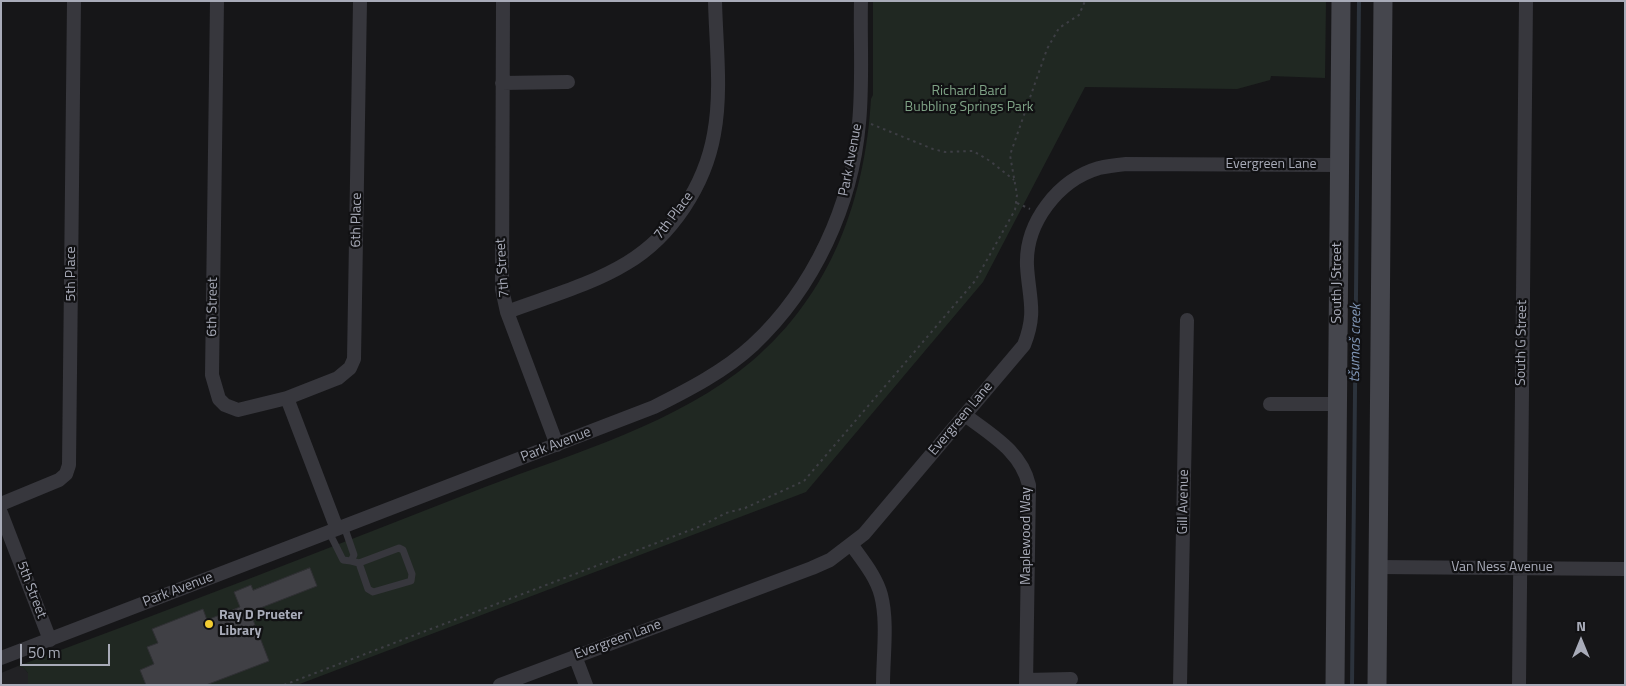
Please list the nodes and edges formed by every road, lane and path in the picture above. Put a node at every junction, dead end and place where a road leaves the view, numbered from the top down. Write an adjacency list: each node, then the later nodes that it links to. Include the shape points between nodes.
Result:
1 (74, 1): 23 (street, 5th Place, via 69,465 59,480)
2 (217, 1): 18 (street, 6th Street, via 212,375 215,390 225,405 238,410)
3 (360, 1): 18 (street, 6th Place, via 354,359 344,374)
4 (503, 1): 12 (street, 7th Street)
5 (715, 1): 16 (street, 7th Place, via 717,107 714,134 699,179 680,213 651,246 627,263 598,278)
6 (861, 1): 13 (street, Park Avenue)
7 (1085, 1): 15 (path, via 1079,15 1059,28 1047,49 1011,150)
8 (1341, 1): 14 (street, South J Street)
9 (1383, 1): 29 (street)
10 (1526, 1): 30 (street, South G Street)
11 (568, 82): 12 (street)
12 (502, 83): 16 (street, 7th Street, via 501,268)
13 (859, 123): 15 (path, via 870,124 945,152 973,151); 22 (street, Park Avenue, via 846,193 835,225 816,264 791,301 753,344 688,390 654,407)
14 (1338, 165): 20 (street, South J Street); 21 (street, Evergreen Lane, via 1126,164 1099,168 1078,178 1050,202 1032,234 1027,266 1033,307 1031,327 1024,345)
15 (1014, 180): 37 (path, via 1015,210 975,281 804,481 692,530)
16 (508, 312): 22 (street, 7th Street)
17 (1187, 320): 41 (street, Gill Avenue)
18 (287, 398): 25 (street)
19 (1270, 404): 20 (street)
20 (1338, 404): 42 (street, South J Street)
21 (965, 415): 26 (street, Evergreen Lane, via 864,534); 36 (street, Maplewood Way, via 1014,453 1026,473)
22 (557, 444): 25 (street, Park Avenue)
23 (1, 504)
24 (1, 513): 32 (street, 5th Street)
25 (337, 529): 27 (lane, via 354,555); 27 (lane, via 342,560); 32 (street, Park Avenue)
26 (851, 544): 33 (street, Evergreen Lane, via 830,560 812,568); 40 (street, via 869,568 881,594)
27 (351, 561): 28 (lane)
28 (359, 563): 28 (lane, via 398,548 403,550 412,574 411,581 373,592 368,589)
29 (1378, 567): 30 (street, Van Ness Avenue); 43 (street)
30 (1520, 568): 31 (street, Van Ness Avenue); 44 (street, South G Street)
31 (1625, 568)
32 (50, 640): 34 (street, Park Avenue)
33 (575, 656): 38 (street, Evergreen Lane); 39 (street)
34 (1, 658)
35 (1071, 679): 36 (street)
36 (1026, 682)
37 (284, 685)
38 (500, 685)
39 (586, 685)
40 (883, 685)
41 (1180, 685)
42 (1335, 685)
43 (1377, 685)
44 (1519, 685)

